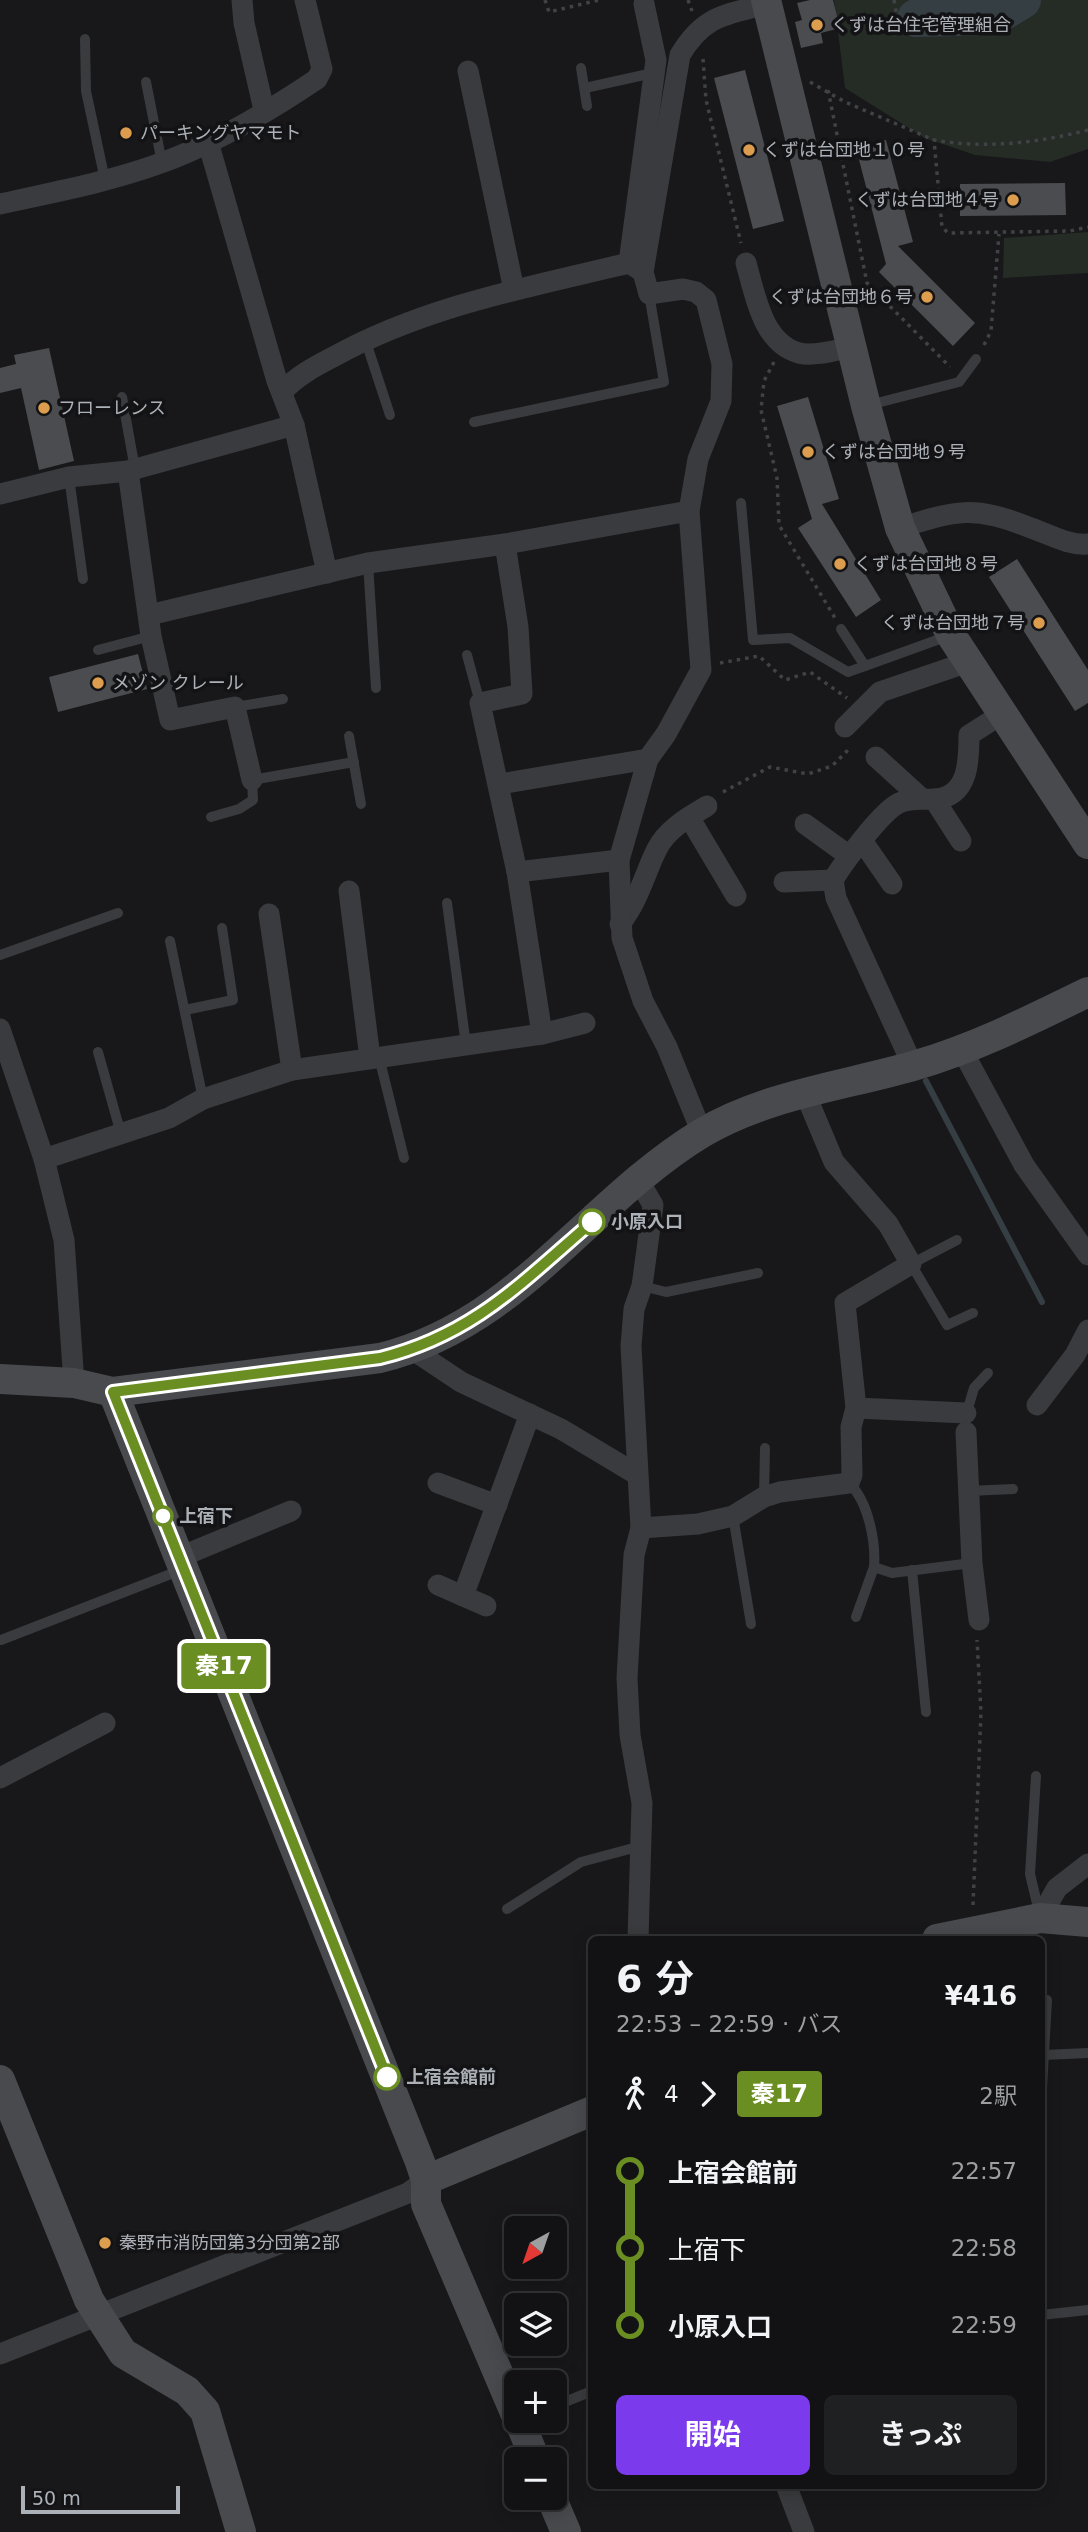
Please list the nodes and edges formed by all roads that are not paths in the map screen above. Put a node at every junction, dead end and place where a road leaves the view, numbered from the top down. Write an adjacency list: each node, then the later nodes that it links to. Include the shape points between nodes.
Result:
1 (242, 0): 12 (street)
2 (305, 0): 12 (street, via 322,69 317,79)
3 (767, 2): 18 (street, via 704,23 680,55); 22 (street)
4 (644, 4): 8 (street, via 656,60)
5 (85, 39): 15 (lane, via 86,91)
6 (581, 68): 10 (lane)
7 (468, 71): 19 (street)
8 (653, 73): 10 (lane); 18 (street)
9 (146, 82): 14 (lane)
10 (585, 88): 11 (lane)
11 (587, 106)
12 (264, 110): 13 (street)
13 (208, 142): 14 (street); 24 (street, via 276,381)
14 (162, 163): 15 (street)
15 (105, 180): 16 (street)
16 (0, 204)
17 (746, 263): 22 (street, via 761,314 784,345 800,353)
18 (636, 268): 19 (street); 20 (street)
19 (514, 290): 21 (street)
20 (649, 294): 28 (lane, via 664,382); 34 (street, via 683,289 706,300 722,364 721,401 698,459)
21 (365, 339): 24 (street, via 296,377); 27 (lane)
22 (852, 347): 26 (street)
23 (976, 359): 26 (lane, via 959,382)
24 (283, 391): 29 (street)
25 (122, 397): 30 (lane)
26 (866, 406): 35 (street)
27 (390, 415)
28 (474, 422)
29 (294, 425): 30 (street); 39 (street)
30 (132, 470): 31 (street); 41 (street)
31 (69, 477): 32 (street); 40 (lane)
32 (0, 494)
33 (741, 503): 47 (lane, via 752,640 790,638 848,672)
34 (689, 511): 36 (street); 56 (street, via 701,666)
35 (900, 528): 37 (street, via 955,511 973,511); 43 (street)
36 (505, 544): 38 (street); 50 (street, via 518,627 522,694)
37 (1088, 544)
38 (368, 563): 39 (street); 48 (lane)
39 (327, 573): 41 (street)
40 (83, 579)
41 (150, 626): 44 (lane); 51 (street, via 170,720)
42 (841, 629): 47 (lane)
43 (951, 635): 46 (street); 47 (lane)
44 (98, 650)
45 (467, 655): 50 (lane)
46 (968, 662): 52 (street); 53 (street, via 880,692)
47 (865, 666)
48 (376, 688)
49 (283, 699): 51 (lane)
50 (480, 703): 59 (street)
51 (235, 707): 58 (street)
52 (1002, 714): 60 (street, via 969,735 965,780 944,797); 67 (street)
53 (853, 719)
54 (349, 736): 57 (lane)
55 (876, 757): 60 (street)
56 (648, 759): 59 (street); 69 (street)
57 (354, 762): 58 (lane); 61 (lane)
58 (252, 780): 63 (lane, via 253,800)
59 (500, 784): 70 (street)
60 (927, 798): 66 (street); 68 (street, via 897,803)
61 (361, 804)
62 (707, 806): 64 (street)
63 (211, 817)
64 (689, 817): 75 (street, via 715,881); 79 (street, via 658,847 633,908)
65 (805, 824): 68 (street)
66 (961, 841)
67 (1088, 844)
68 (856, 849): 71 (street); 73 (street)
69 (619, 860): 70 (street); 79 (street)
70 (517, 872): 87 (street)
71 (833, 880): 72 (street); 92 (street, via 836,898)
72 (784, 882)
73 (892, 884)
74 (349, 891): 91 (street)
75 (736, 896)
76 (447, 903): 88 (lane)
77 (118, 913): 82 (lane)
78 (269, 914): 93 (street)
79 (620, 923): 96 (street, via 643,1001 667,1046)
80 (222, 928): 84 (lane, via 233,1000)
81 (170, 941): 84 (lane)
82 (0, 954)
83 (1088, 992): 89 (street)
84 (185, 1010): 95 (lane)
85 (585, 1023): 87 (street)
86 (0, 1029): 99 (street)
87 (542, 1034): 88 (street)
88 (466, 1045): 91 (street)
89 (962, 1051): 92 (street); 102 (street, via 1024,1165)
90 (98, 1052): 97 (lane)
91 (374, 1058): 93 (street); 98 (lane)
92 (913, 1066): 94 (street)
93 (292, 1070): 95 (street)
94 (805, 1093): 96 (street, via 756,1107); 103 (street, via 834,1162 888,1224)
95 (203, 1099): 97 (street, via 169,1118)
96 (702, 1133): 100 (street)
97 (121, 1134): 99 (street)
98 (404, 1158)
99 (44, 1159): 111 (street, via 64,1240)
100 (639, 1181): 105 (street, via 653,1205); 108 (street, via 500,1302 471,1322)
101 (957, 1240): 103 (lane)
102 (1088, 1255)
103 (911, 1264): 106 (lane, via 947,1325); 114 (street, via 845,1303)
104 (758, 1273): 105 (lane, via 666,1292)
105 (642, 1286): 118 (street, via 634,1308 632,1346)
106 (973, 1313)
107 (1088, 1330): 113 (street)
108 (413, 1350): 112 (street); 115 (street, via 461,1382)
109 (988, 1373): 116 (lane, via 974,1388)
110 (0, 1379): 111 (street)
111 (74, 1383): 112 (street)
112 (113, 1392): 128 (street)
113 (1037, 1405)
114 (856, 1408): 116 (street); 120 (street)
115 (530, 1414): 118 (street); 124 (street)
116 (965, 1422): 122 (street)
117 (765, 1448): 123 (lane)
118 (636, 1474): 127 (street)
119 (438, 1483): 124 (street)
120 (849, 1483): 123 (street); 130 (lane, via 858,1492 869,1523)
121 (1013, 1489): 122 (lane)
122 (968, 1491): 129 (street)
123 (764, 1497): 126 (street)
124 (497, 1505): 133 (street)
125 (291, 1511): 128 (street)
126 (733, 1516): 127 (street); 137 (lane)
127 (641, 1528): 143 (street, via 634,1555 627,1678 629,1735 642,1804)
128 (183, 1563): 138 (lane); 156 (street)
129 (972, 1563): 131 (lane); 136 (street)
130 (874, 1567): 131 (lane, via 892,1573); 135 (lane)
131 (912, 1570): 139 (lane)
132 (438, 1585): 133 (street)
133 (463, 1596): 134 (street)
134 (486, 1606)
135 (856, 1617)
136 (979, 1620)
137 (751, 1624)
138 (1, 1640)
139 (926, 1712)
140 (105, 1723): 142 (street)
141 (1036, 1776): 146 (lane, via 1030,1874)
142 (0, 1778)
143 (641, 1846): 145 (lane, via 581,1862); 148 (street)
144 (1088, 1864): 146 (street, via 1057,1888)
145 (507, 1909)
146 (1040, 1918): 147 (street); 149 (street)
147 (1088, 1922)
148 (638, 1936)
149 (952, 1936)
150 (1047, 2000): 151 (lane)
151 (1045, 2036)
152 (1088, 2053): 153 (lane)
153 (1045, 2054)
154 (0, 2080): 159 (street)
155 (588, 2113): 156 (street)
156 (426, 2180): 159 (street, via 408,2193); 161 (street, via 426,2204)
157 (1088, 2310): 158 (lane)
158 (1045, 2315)
159 (99, 2317): 160 (street); 166 (street, via 123,2353 187,2391 205,2411)
160 (0, 2354)
161 (504, 2387)
162 (588, 2393): 163 (lane)
163 (567, 2401)
164 (788, 2489): 168 (street)
165 (557, 2510): 167 (street)
166 (241, 2532)
167 (566, 2532)
168 (804, 2532)

